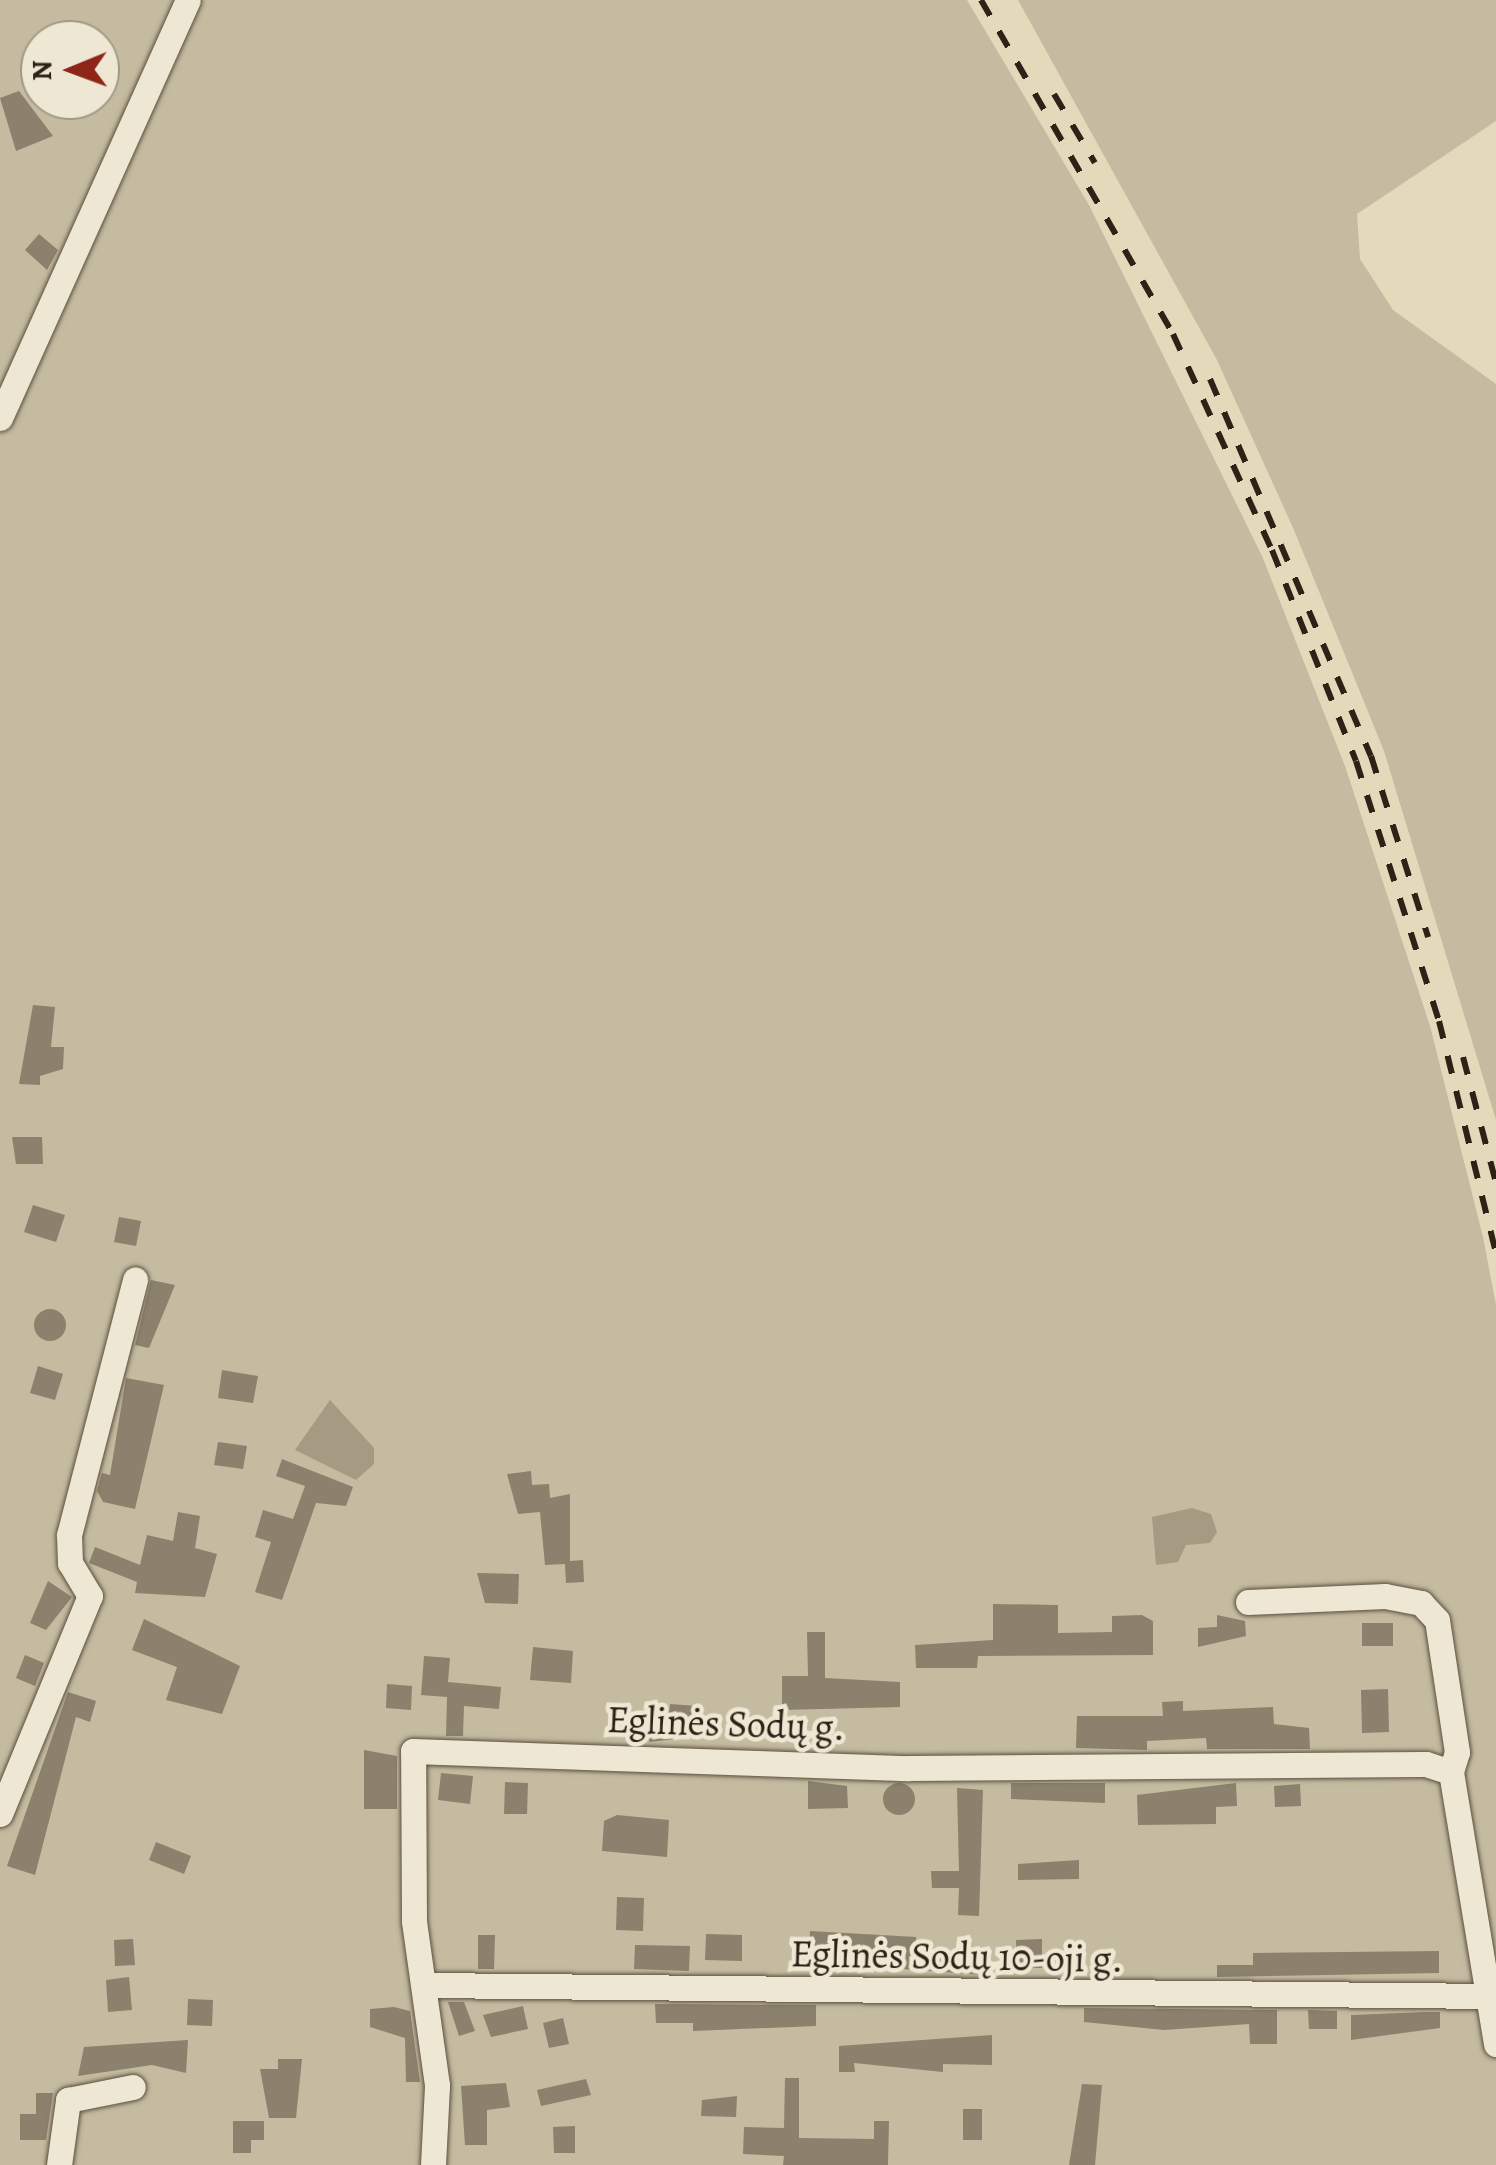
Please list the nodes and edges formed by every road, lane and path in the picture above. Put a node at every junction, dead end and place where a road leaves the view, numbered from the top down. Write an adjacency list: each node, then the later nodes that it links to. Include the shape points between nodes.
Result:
1 (188, 0): 2 (street)
2 (0, 418)
3 (135, 1279): 6 (street, via 69,1535 70,1563 90,1596)
4 (1248, 1602): 5 (street, via 1384,1596 1431,1610 1457,1752)
5 (1451, 1772): 7 (street, Eglinės Sodų g., via 1426,1764 908,1768 413,1751 411,1871); 8 (street)
6 (0, 1814)
7 (425, 1985): 8 (street, Eglinės Sodų 10-oji g.); 12 (street, Eglinės Sodų g., via 438,2084)
8 (1487, 1996): 9 (street)
9 (1496, 2044)
10 (133, 2087): 11 (street, via 68,2100)
11 (59, 2165)
12 (433, 2165)

